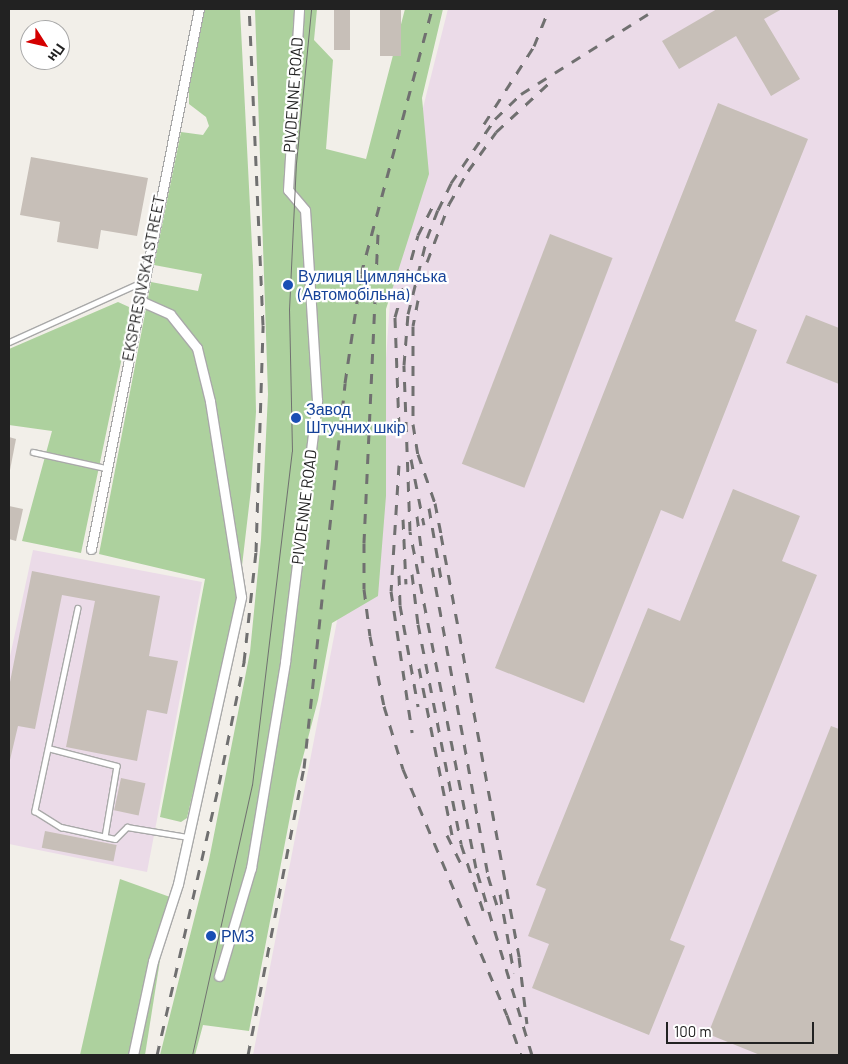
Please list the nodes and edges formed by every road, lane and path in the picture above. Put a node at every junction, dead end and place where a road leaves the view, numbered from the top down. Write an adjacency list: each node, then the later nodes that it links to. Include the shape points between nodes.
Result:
1 (199, 9): 3 (street, EKSPRESIVSKA STREET)
2 (299, 9): 13 (street, PIVDENNE ROAD, via 288,190 305,210 317,400 285,662 252,868)
3 (142, 282): 4 (street, EKSPRESIVSKA STREET); 5 (lane)
4 (139, 300): 7 (street, EKSPRESIVSKA STREET); 12 (street, via 170,314 197,348 210,402 241,597)
5 (9, 342)
6 (34, 452): 7 (lane)
7 (106, 468): 8 (street, EKSPRESIVSKA STREET)
8 (91, 548)
9 (78, 608): 10 (lane)
10 (48, 748): 11 (lane, via 34,811 61,827); 11 (lane, via 117,766)
11 (105, 837): 12 (lane, via 115,839 127,827)
12 (189, 837): 14 (street, via 178,884 153,961)
13 (219, 976)
14 (133, 1055)

